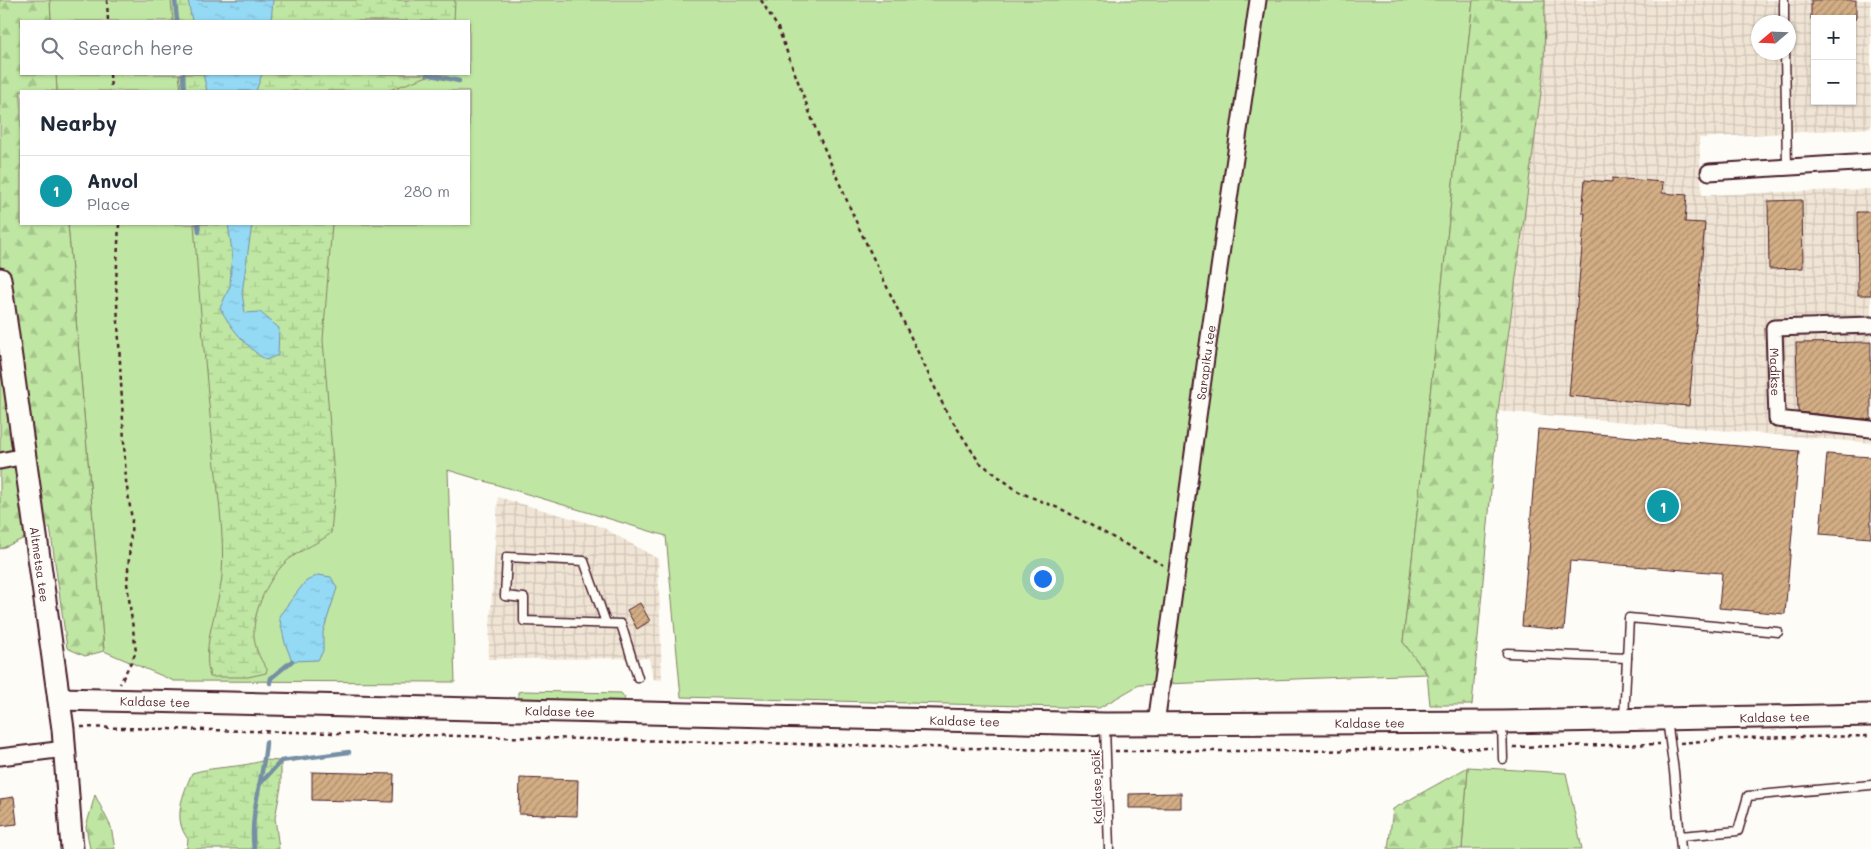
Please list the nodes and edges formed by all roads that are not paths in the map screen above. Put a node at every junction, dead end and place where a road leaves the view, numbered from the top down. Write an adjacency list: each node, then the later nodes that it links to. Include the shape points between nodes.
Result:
1 (1258, 0): 24 (street, Sarapiku tee)
2 (1784, 0): 3 (lane)
3 (1784, 15)
4 (1785, 60): 6 (lane)
5 (1871, 162): 6 (street)
6 (1787, 167): 7 (street)
7 (1709, 172)
8 (0, 279): 11 (street, Altmetsa tee)
9 (1871, 325): 10 (street, Madikse, via 1774,328 1777,419)
10 (1871, 429)
11 (25, 456): 12 (street); 18 (street, Altmetsa tee)
12 (0, 461)
13 (606, 623): 13 (lane, via 524,621 524,598 505,596 507,557 584,561); 17 (lane, via 622,624)
14 (1778, 632): 16 (lane, via 1629,618)
15 (1507, 654): 16 (lane)
16 (1627, 658): 20 (lane)
17 (638, 678)
18 (59, 699): 23 (street, Kaldase tee); 25 (street, Altmetsa tee)
19 (1871, 715): 21 (street, Kaldase tee)
20 (1624, 718): 21 (street, Kaldase tee); 22 (street, Kaldase tee)
21 (1666, 718): 29 (lane)
22 (1502, 722): 24 (street, Kaldase tee); 27 (lane)
23 (1105, 724): 24 (street, Kaldase tee); 31 (lane, Kaldase põik)
24 (1156, 724)
25 (64, 739): 26 (street); 30 (street, Altmetsa tee)
26 (0, 757)
27 (1503, 759)
28 (1871, 785): 29 (lane, via 1748,796 1738,831)
29 (1680, 836): 32 (lane)
30 (72, 849)
31 (1108, 849)
32 (1681, 849)

